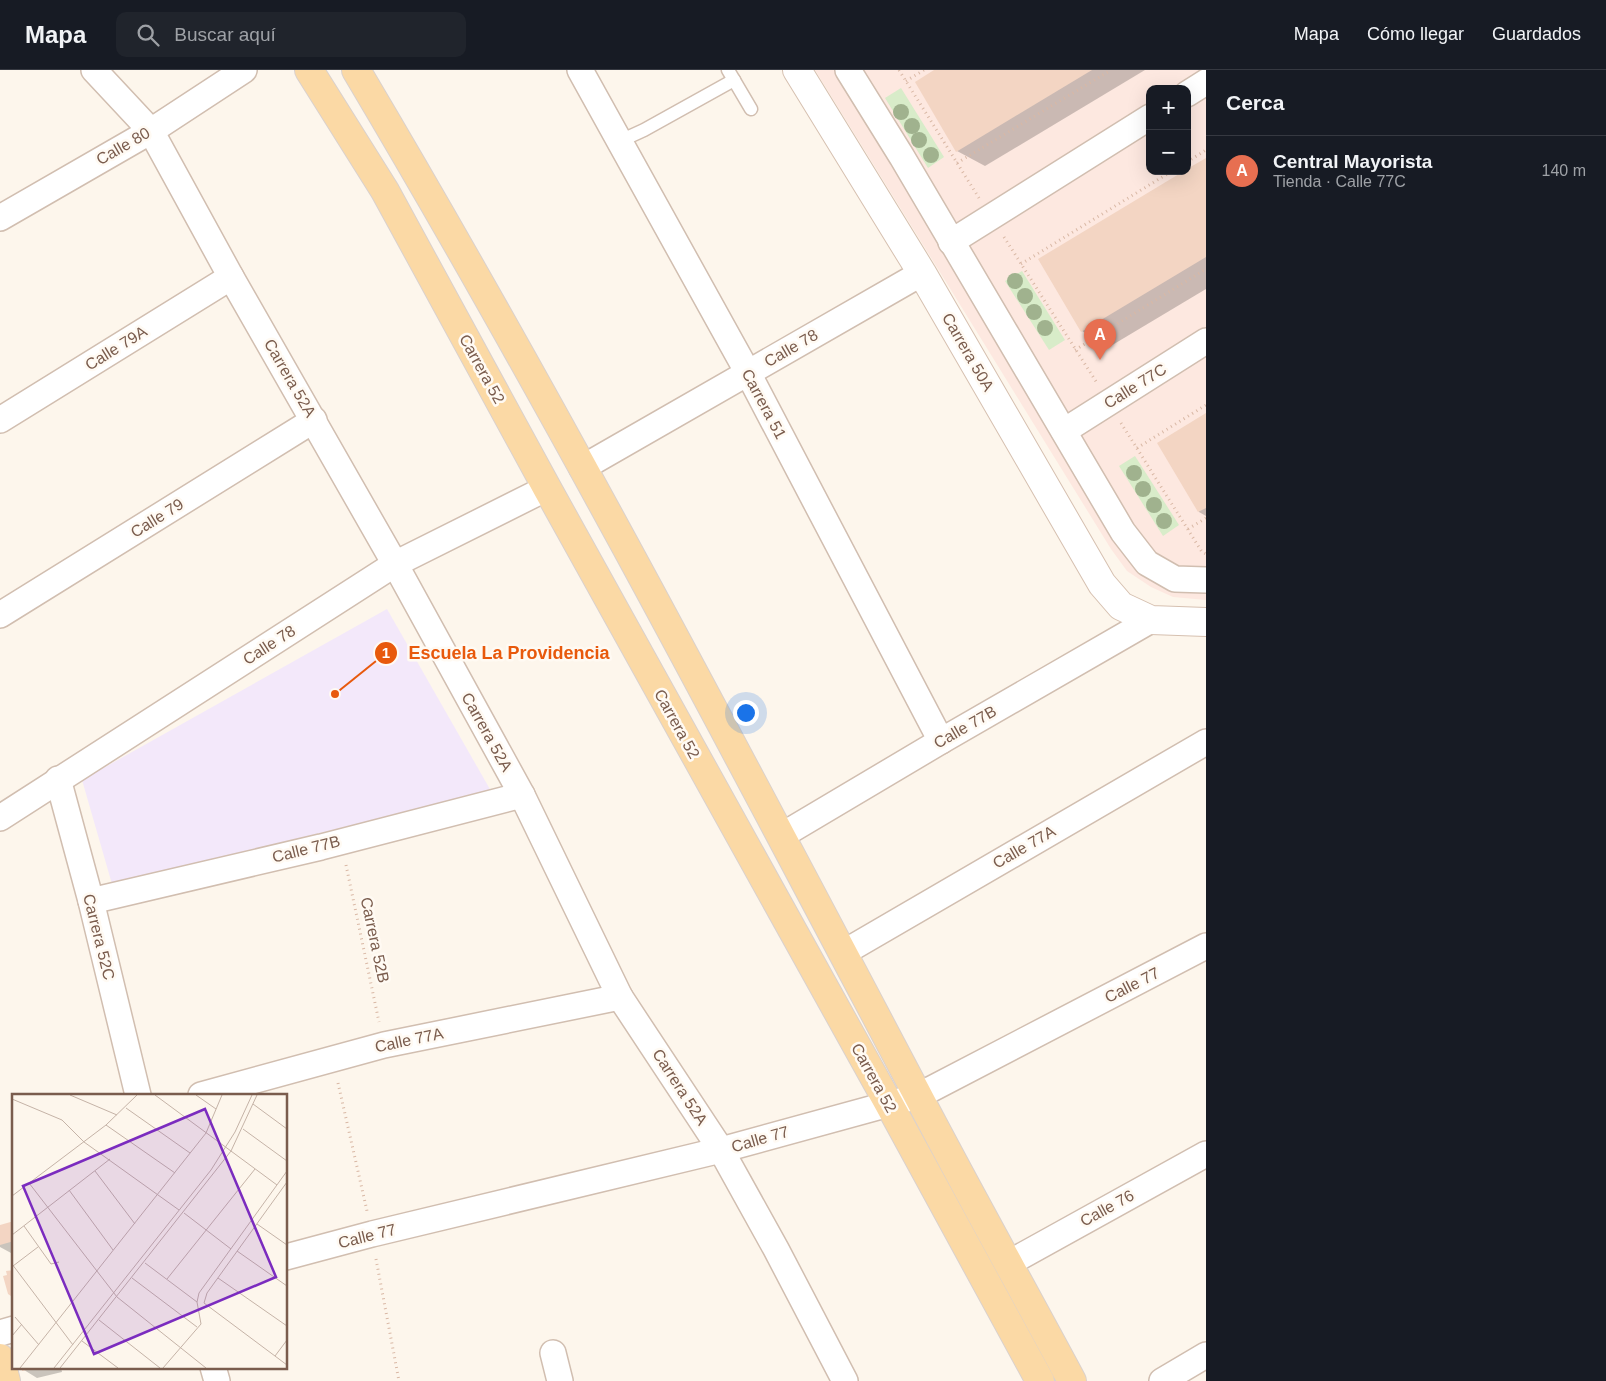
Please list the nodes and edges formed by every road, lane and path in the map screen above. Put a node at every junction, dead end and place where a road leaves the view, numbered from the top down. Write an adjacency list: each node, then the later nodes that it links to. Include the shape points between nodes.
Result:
1 (94, 70): 17 (street, Carrera 52A)
2 (244, 70): 17 (street, Calle 80)
3 (310, 70): 40 (main road, Carrera 52, via 385,192)
4 (356, 70): 39 (main road, Carrera 52)
5 (580, 70): 18 (street, Carrera 51)
6 (798, 70): 28 (street, Carrera 50A)
7 (848, 70): 25 (street)
8 (899, 70): 12 (path)
9 (924, 70): 12 (path)
10 (1111, 70): 21 (path)
11 (731, 75): 15 (lane); 18 (lane)
12 (906, 81): 21 (path)
13 (1206, 82): 14 (street)
14 (1191, 91)
15 (751, 109)
16 (1146, 119): 23 (street)
17 (151, 131): 24 (street, Calle 80); 29 (street, Carrera 52A)
18 (620, 142): 32 (street, Carrera 51)
19 (1206, 150): 20 (path)
20 (1191, 159)
21 (958, 163): 23 (path)
22 (1166, 175): 26 (path)
23 (991, 216): 25 (street); 26 (path)
24 (0, 218)
25 (951, 242): 37 (street)
26 (1021, 264): 31 (path)
27 (1206, 269): 31 (path)
28 (922, 273): 32 (street, Calle 78); 47 (street, Carrera 50A, via 1102,584 1122,606)
29 (231, 277): 35 (street, Calle 79A); 36 (street, Carrera 52A)
30 (1206, 341): 33 (street, Calle 77C)
31 (1075, 350): 33 (path)
32 (748, 373): 39 (street, Calle 78); 49 (street, Carrera 51)
33 (1109, 402): 37 (street, Calle 77C); 38 (path)
34 (1206, 405): 38 (path)
35 (0, 420)
36 (314, 420): 44 (street, Carrera 52A); 46 (street, Calle 79)
37 (1064, 431): 45 (street, via 1124,532 1147,563 1175,579)
38 (1137, 448): 42 (path)
39 (582, 468): 54 (main road, Carrera 52)
40 (547, 488): 44 (street, Calle 78); 64 (main road, Carrera 52)
41 (1206, 518): 42 (path)
42 (1188, 529): 43 (path)
43 (1206, 554)
44 (396, 564): 51 (street, Calle 78); 52 (street, Carrera 52A)
45 (1206, 580)
46 (0, 615)
47 (1151, 620): 48 (street); 49 (street, Calle 77B)
48 (1206, 622)
49 (941, 741): 54 (street, Calle 77B)
50 (1206, 742): 58 (street, Calle 77A)
51 (58, 779): 53 (street, Calle 78); 56 (street, Carrera 52C)
52 (522, 795): 55 (street, Calle 77B); 59 (street, Carrera 52A)
53 (0, 818)
54 (781, 836): 58 (main road, Carrera 52)
55 (341, 840): 56 (street, Calle 77B); 60 (path, Carrera 52B)
56 (91, 901): 61 (street, Carrera 52C)
57 (1206, 946): 63 (street, Calle 77)
58 (843, 953): 63 (main road, Carrera 52)
59 (620, 997): 60 (street, Calle 77A); 65 (street, Carrera 52A)
60 (384, 1045): 62 (street, Calle 77A)
61 (138, 1094)
62 (205, 1094)
63 (918, 1096): 64 (street, Calle 77); 68 (main road, Carrera 52)
64 (888, 1104): 65 (street, Calle 77); 75 (main road, Carrera 52)
65 (721, 1150): 67 (street, Calle 77); 74 (street, Carrera 52A)
66 (1206, 1154): 68 (street, Calle 76)
67 (288, 1256)
68 (1009, 1263): 76 (main road, Carrera 52)
69 (553, 1353): 73 (street)
70 (1206, 1355): 77 (street)
71 (213, 1368): 72 (street)
72 (217, 1381)
73 (560, 1381)
74 (845, 1381)
75 (1040, 1381)
76 (1072, 1381)
77 (1162, 1381)

